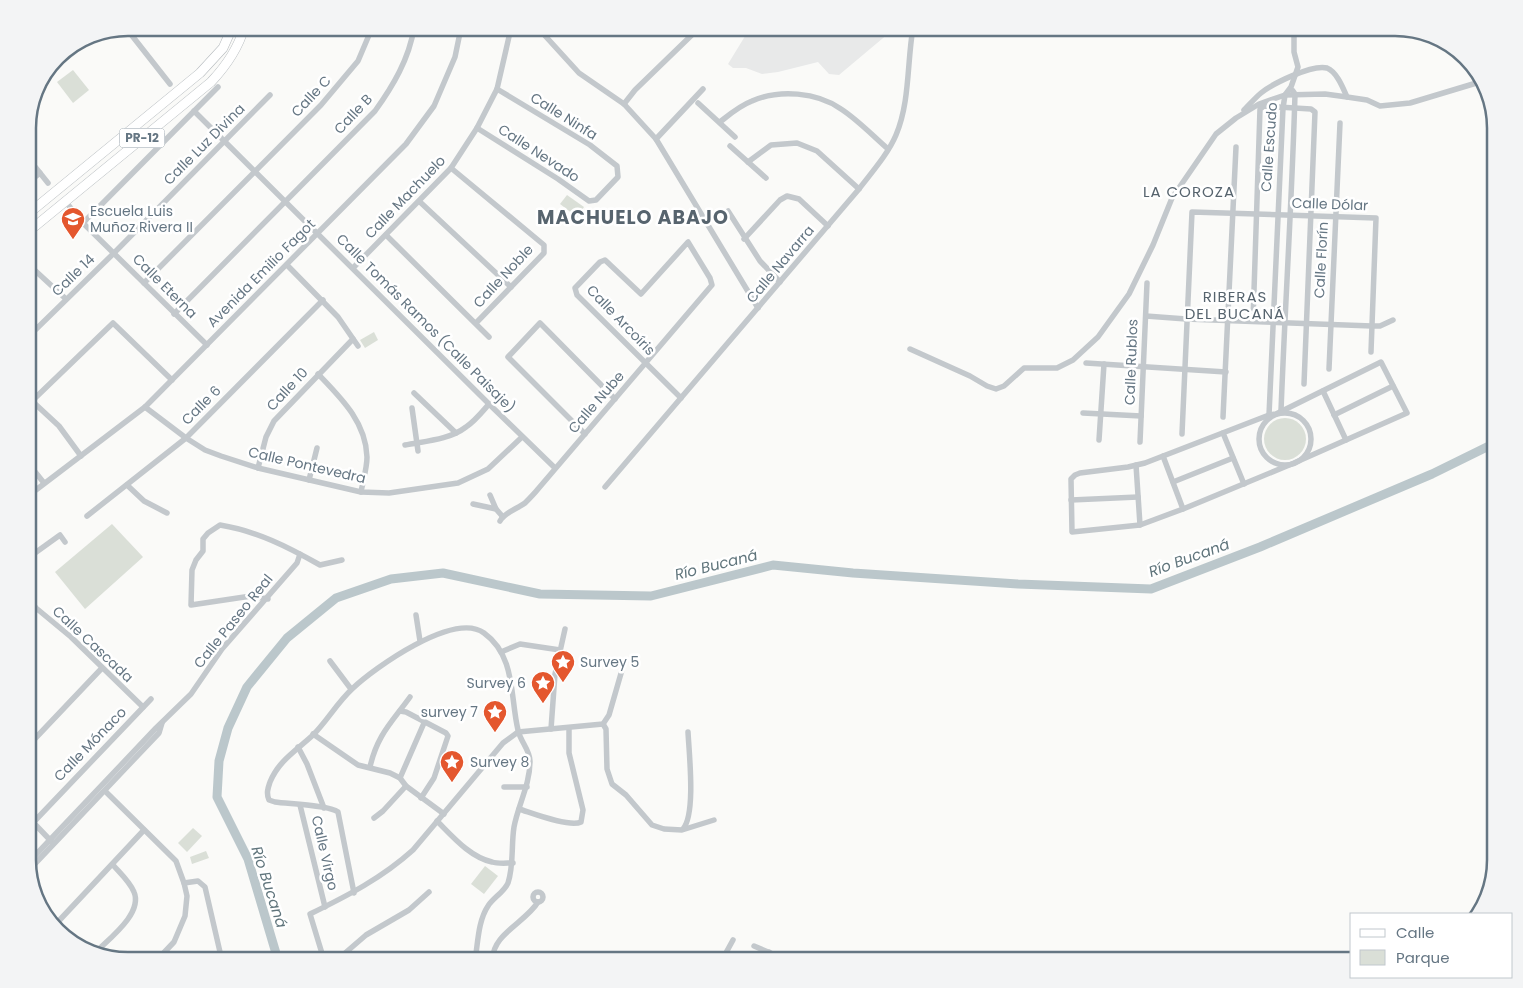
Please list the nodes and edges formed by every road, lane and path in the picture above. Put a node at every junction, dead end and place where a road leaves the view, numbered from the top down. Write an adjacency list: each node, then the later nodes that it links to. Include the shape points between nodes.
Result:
1 (132, 36): 14 (street)
2 (229, 36): 51 (main road, PR-12, via 200,73)
3 (242, 36): 48 (main road, PR-12, via 231,57 211,82)
4 (369, 36): 41 (street, Calle C, via 358,61 321,105)
5 (413, 36): 49 (street, Calle B, via 391,89 375,111)
6 (459, 36): 62 (street, Avenida Emilio Fagot, via 455,57 434,106 406,144)
7 (509, 36): 17 (street, Calle Machuelo)
8 (545, 36): 24 (street, via 579,73)
9 (691, 36): 24 (street)
10 (911, 36): 37 (street, Calle Navarra, via 904,106)
11 (1294, 36): 12 (street)
12 (1296, 75): 16 (street); 22 (street, via 1327,68); 28 (street, via 1262,92)
13 (1474, 83): 22 (street, via 1410,102 1380,106)
14 (170, 84)
15 (218, 87): 27 (street)
16 (1291, 87): 19 (street, Calle Escudo); 21 (street, Calle Escudo)
17 (497, 89): 31 (street, Calle Machuelo); 47 (street, Calle Ninfa, via 590,145 617,166 618,177 596,200)
18 (703, 89): 33 (street)
19 (1295, 94): 21 (street); 22 (street); 26 (street, Calle Escudo)
20 (270, 95): 34 (street, Calle Luz Divina)
21 (1285, 95): 25 (street, Calle Escudo); 28 (street, via 1259,104)
22 (1347, 97)
23 (698, 103): 29 (street)
24 (624, 104): 33 (street)
25 (1283, 108): 26 (street); 54 (street, via 1264,106 1260,109); 55 (street, Calle Escudo)
26 (1294, 108): 56 (street, Calle Escudo); 57 (street, via 1315,112)
27 (194, 111): 34 (street, Calle Tomás Ramos (Calle Paisaje)); 59 (street)
28 (1236, 118): 94 (street, via 1216,134 1172,198 1128,294 1098,337 1073,360 1057,368 1024,368 996,389)
29 (720, 122): 32 (street); 37 (street, via 753,100 774,94 802,94 840,108)
30 (1340, 123): 58 (street, Calle Florín)
31 (477, 128): 40 (street, Calle Machuelo); 47 (street, Calle Nevado)
32 (735, 137)
33 (656, 139): 76 (street)
34 (224, 141): 41 (street, Calle Tomás Ramos (Calle Paisaje)); 65 (street, Calle Luz Divina)
35 (730, 146): 38 (street)
36 (1236, 147): 53 (street)
37 (888, 149): 46 (street, Calle Navarra)
38 (748, 162): 44 (street); 46 (street, via 771,145 797,143 817,151)
39 (36, 168): 42 (street)
40 (451, 168): 50 (street, Calle Machuelo); 73 (street, Calle Noble, via 544,244 544,253)
41 (255, 172): 49 (street, Calle Tomás Ramos (Calle Paisaje)); 71 (street, Calle C)
42 (40, 173): 43 (street); 45 (street)
43 (36, 176)
44 (766, 178)
45 (48, 183)
46 (859, 189): 61 (street, Calle Navarra)
47 (586, 199)
48 (65, 201): 59 (street, Calle Eterna); 60 (main road, PR-12)
49 (286, 202): 62 (street, Calle Tomás Ramos (Calle Paisaje)); 77 (street, Calle B)
50 (420, 202): 63 (street, Calle Machuelo); 73 (street)
51 (36, 207)
52 (728, 211): 64 (street)
53 (1233, 213): 54 (street, Calle Dólar); 79 (street, Calle Dólar, via 1192,212); 80 (street)
54 (1257, 214): 55 (street, Calle Dólar); 82 (street)
55 (1277, 215): 56 (street, Calle Dólar); 83 (street, Calle Escudo)
56 (1291, 215): 57 (street, Calle Dólar); 84 (street, Calle Escudo)
57 (1311, 216): 58 (street, Calle Dólar); 86 (street)
58 (1336, 217): 87 (street, Calle Florín); 88 (street, Calle Dólar, via 1376,218)
59 (83, 223): 65 (street, Calle Eterna)
60 (36, 225)
61 (828, 226): 64 (street, via 799,199 787,196); 70 (street, Calle Navarra)
62 (318, 234): 67 (street, Avenida Emilio Fagot); 68 (street, Calle Tomás Ramos (Calle Paisaje))
63 (386, 235): 68 (street, Calle Machuelo); 85 (street)
64 (744, 238): 70 (street)
65 (114, 253): 71 (street, Calle Eterna); 74 (street, Calle 14)
66 (605, 260): 96 (street, Calle Arcoíris, via 575,288 577,295); 96 (street, Calle Nube, via 641,294 688,242 710,278 712,285)
67 (287, 264): 75 (street); 92 (street, Avenida Emilio Fagot)
68 (353, 268): 112 (street, Calle Tomás Ramos (Calle Paisaje))
69 (36, 271): 74 (street)
70 (780, 282): 76 (street, Calle Navarra)
71 (144, 283): 77 (street, Calle Eterna)
72 (1147, 283): 78 (street, Calle Rublos)
73 (510, 287): 85 (street, Calle Noble)
74 (66, 299): 89 (street, Calle 14)
75 (323, 300): 91 (street); 128 (street, Calle 6)
76 (758, 308): 110 (street, Calle Navarra)
77 (174, 314): 92 (street, Calle Eterna)
78 (1146, 316): 79 (street); 99 (street, Calle Rublos)
79 (1186, 319): 80 (street); 100 (street, Calle Dólar)
80 (1228, 320): 82 (street); 102 (street)
81 (1393, 320): 88 (street)
82 (1253, 321): 83 (street)
83 (1273, 322): 84 (street); 119 (street, Calle Escudo)
84 (1284, 322): 86 (street); 116 (street, Calle Escudo)
85 (476, 323): 90 (street)
86 (1306, 323): 87 (street); 105 (street)
87 (1331, 324): 88 (street); 101 (street, Calle Florín)
88 (1372, 326): 95 (street, Calle Dólar)
89 (36, 328)
90 (490, 337)
91 (353, 339): 93 (street); 103 (street, Calle 10)
92 (207, 345): 104 (street, Avenida Emilio Fagot)
93 (358, 346)
94 (910, 349)
95 (1371, 352)
96 (646, 363): 110 (street, Calle Arcoíris); 111 (street, Calle Nube)
97 (1086, 363): 98 (street)
98 (1104, 364): 99 (street); 118 (street)
99 (1143, 367): 100 (street); 121 (street, Calle Rublos)
100 (1185, 369): 102 (street); 126 (street, Calle Dólar)
101 (1329, 369)
102 (1226, 372): 122 (street)
103 (318, 374): 141 (street, Calle 10, via 274,421); 151 (street, via 347,405 363,432 367,458)
104 (172, 380): 109 (street, via 113,323); 114 (street, Avenida Emilio Fagot)
105 (1304, 384)
106 (1393, 386): 107 (street, via 1381,362); 120 (street); 130 (street, via 1407,413)
107 (1323, 391): 116 (street); 120 (street)
108 (414, 393): 123 (street)
109 (36, 397)
110 (681, 398): 149 (street, Calle Navarra)
111 (615, 399): 125 (street, Calle Nube); 125 (street, via 540,323 508,357)
112 (489, 404): 123 (street, via 467,427); 127 (street, Calle Tomás Ramos (Calle Paisaje))
113 (36, 405): 136 (street, via 59,426)
114 (145, 407): 128 (street, Calle Pontevedra); 136 (street, Avenida Emilio Fagot)
115 (412, 408): 131 (street)
116 (1279, 412): 119 (street); 139 (street, via 1296,415 1310,430 1309,450); 139 (street, via 1262,428 1261,448 1274,462)
117 (1083, 413): 118 (street)
118 (1101, 414): 121 (street); 129 (street)
119 (1269, 415): 124 (street)
120 (1334, 415): 130 (street)
121 (1141, 416): 132 (street, Calle Rublos)
122 (1223, 418)
123 (456, 433): 131 (street)
124 (1224, 433): 137 (street); 138 (street)
125 (585, 434): 142 (street, Calle Nube)
126 (1182, 434)
127 (522, 437): 142 (street, Calle Tomás Ramos (Calle Paisaje)); 151 (street, Calle Pontevedra, via 488,469 458,483 389,493)
128 (186, 438): 141 (street, Calle Pontevedra, via 205,450); 148 (street, Calle 6)
129 (1099, 440)
130 (1346, 440): 139 (street)
131 (418, 442): 133 (street); 135 (street)
132 (1140, 442)
133 (405, 444)
134 (316, 448): 144 (street)
135 (418, 451)
136 (81, 456): 146 (street, Avenida Emilio Fagot)
137 (1163, 456): 140 (street); 145 (street)
138 (1234, 458): 145 (street); 147 (street)
139 (1294, 463): 147 (street)
140 (1136, 465): 153 (street); 154 (street, via 1080,472 1071,479)
141 (258, 468): 144 (street, Calle Pontevedra)
142 (555, 468): 156 (street, Calle Nube, via 525,502 501,518)
143 (36, 473): 146 (street)
144 (309, 480): 151 (street, Calle Pontevedra)
145 (1173, 482): 157 (street)
146 (44, 483): 150 (street, Avenida Emilio Fagot)
147 (1244, 484): 157 (street)
148 (127, 485): 158 (street, via 144,501); 159 (street, Calle 6)
149 (605, 487)
150 (36, 490)
151 (361, 492)
152 (490, 495): 156 (street)
153 (1138, 496): 154 (street); 160 (street)
154 (1071, 500): 160 (street, via 1072,532)
155 (474, 504): 156 (street)
156 (496, 509)
157 (1183, 509): 160 (street)
158 (167, 513)
159 (87, 516)
160 (1140, 525)
161 (65, 542): 162 (street, via 60,535)
162 (36, 552)
163 (300, 554): 164 (street, via 320,565); 165 (street, Calle Paseo Real, via 297,563); 165 (street, via 263,536 220,525 203,539 203,551 192,570 191,605 251,596)
164 (342, 560)
165 (268, 599): 180 (street, Calle Paseo Real, via 222,649 191,694)
166 (36, 608): 174 (street, Calle Cascada)
167 (416, 614): 169 (street)
168 (565, 629): 170 (street)
169 (420, 641): 171 (street, via 450,630 473,628 484,633); 175 (street)
170 (560, 650): 171 (street, via 520,644); 184 (street)
171 (501, 652): 185 (street, via 512,682)
172 (330, 661): 175 (street)
173 (624, 662): 182 (street, via 609,715)
174 (102, 668): 178 (street, Calle Cascada); 188 (street)
175 (351, 689): 187 (street)
176 (410, 696): 179 (street)
177 (150, 699): 178 (street, Calle Mónaco)
178 (143, 707): 202 (street, Calle Mónaco)
179 (400, 711): 181 (street); 190 (street, via 376,744)
180 (162, 722): 195 (street, Calle Paseo Real, via 160,733); 208 (street, Calle Paseo Real)
181 (424, 723): 191 (street); 196 (street, via 448,736 434,778)
182 (603, 724): 183 (street); 207 (street, via 612,784 626,794 652,824 664,829)
183 (569, 728): 184 (street); 199 (street, via 569,753 583,810 581,822 572,824)
184 (551, 729): 185 (street)
185 (518, 732): 193 (street, via 530,760); 200 (street, via 503,743)
186 (688, 732): 207 (street, via 691,791 687,824)
187 (313, 734): 189 (street); 190 (street, via 358,765)
188 (36, 738)
189 (298, 747): 197 (street, via 279,766 266,794 275,802); 198 (street)
190 (370, 767): 191 (street)
191 (400, 778): 192 (street)
192 (406, 786): 196 (street); 201 (street)
193 (527, 787): 194 (street); 199 (street)
194 (504, 788)
195 (105, 791): 206 (street); 208 (street, Calle Paseo Real)
196 (421, 798): 200 (street)
197 (300, 805): 198 (street); 217 (street, Calle Virgo)
198 (324, 808): 215 (street, via 338,812)
199 (519, 809): 211 (street, via 514,828)
200 (444, 814): 204 (street)
201 (374, 818)
202 (36, 819)
203 (714, 820): 207 (street)
204 (437, 821): 211 (street, via 458,843 478,856 493,863); 215 (street, via 396,866)
205 (36, 825): 208 (street)
206 (144, 830): 212 (street); 213 (street, via 176,861)
207 (682, 830)
208 (52, 841): 209 (street, Calle Paseo Real); 210 (street, Calle Paseo Real)
209 (36, 856)
210 (36, 861)
211 (513, 864): 226 (street, via 507,885 481,919)
212 (112, 865): 218 (street); 221 (street, via 130,885 136,905 130,917)
213 (184, 883): 222 (street, via 187,896 185,916 174,942); 223 (street, via 198,881 205,887)
214 (429, 892): 225 (street, via 409,910 366,934)
215 (354, 893): 217 (street)
216 (538, 902): 227 (street, via 500,939)
217 (325, 907): 224 (street, via 310,914)
218 (59, 921)
219 (733, 940): 228 (street)
220 (754, 946): 229 (street)
221 (100, 948)
222 (165, 952)
223 (220, 952)
224 (321, 952)
225 (346, 952)
226 (477, 952)
227 (494, 952)
228 (726, 952)
229 (769, 952)

